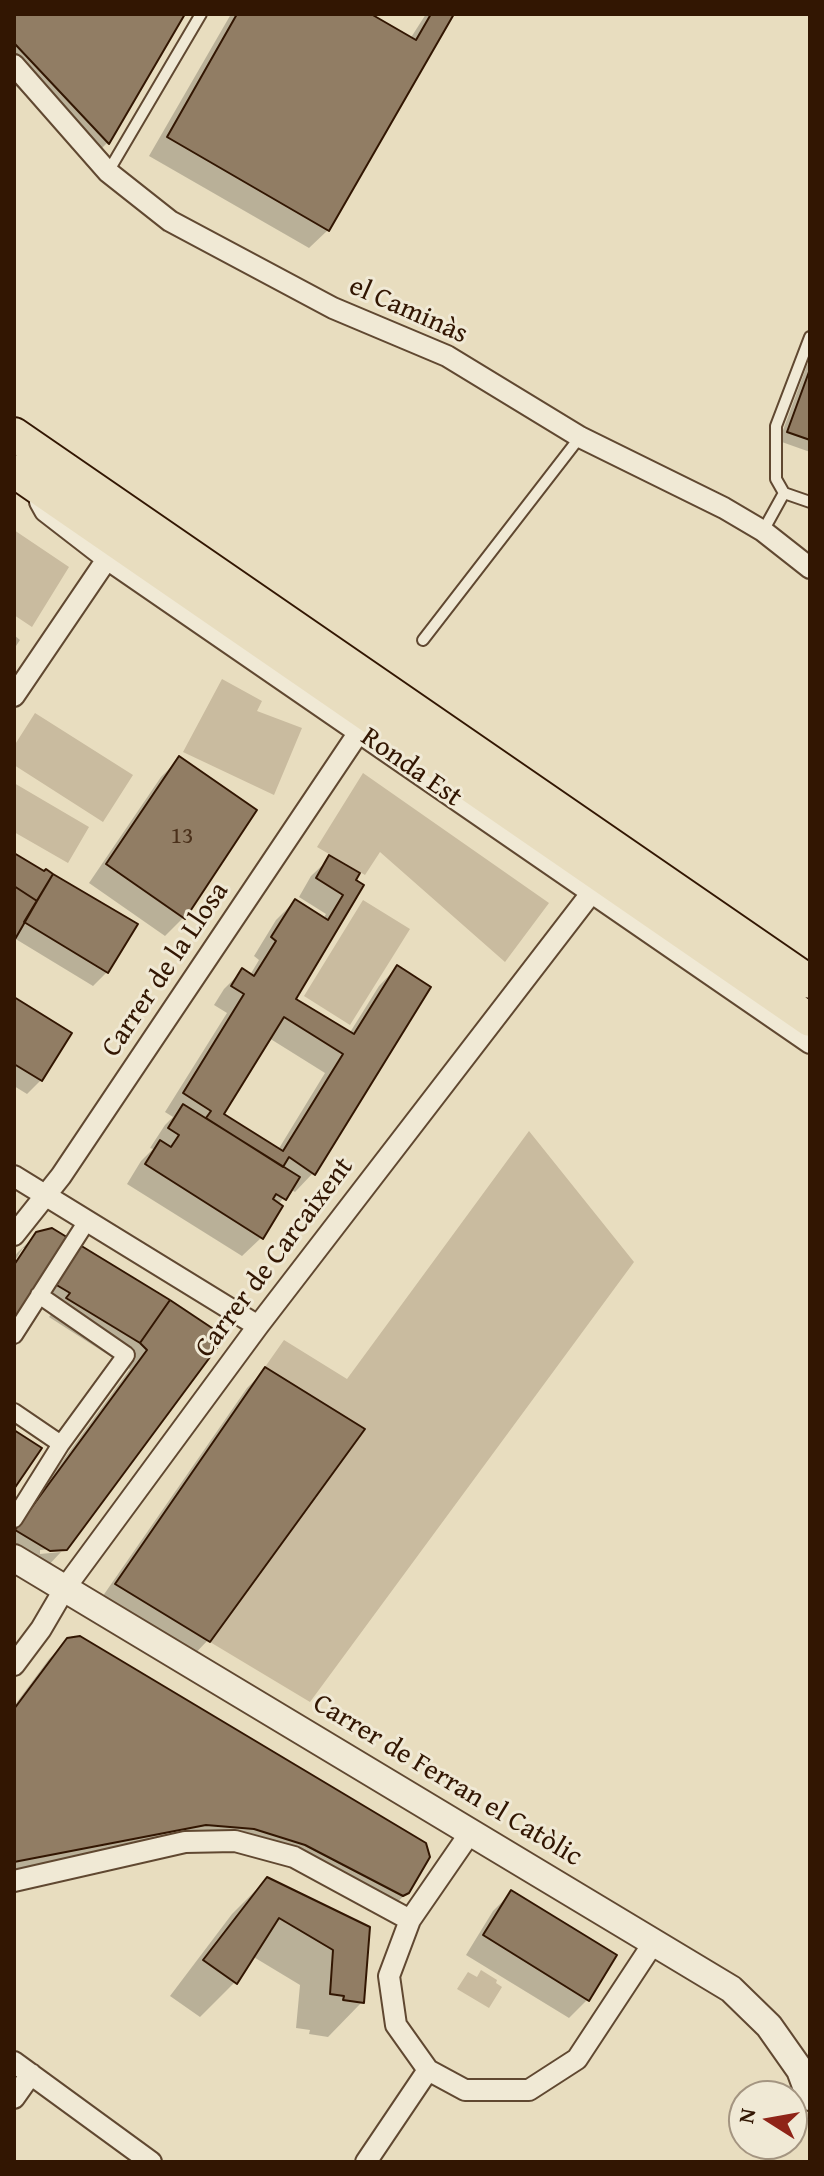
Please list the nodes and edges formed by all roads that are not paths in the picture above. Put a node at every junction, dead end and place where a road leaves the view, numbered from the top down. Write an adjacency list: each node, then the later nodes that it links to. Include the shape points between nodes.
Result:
1 (201, 14): 3 (lane)
2 (14, 65): 3 (street, el Caminàs)
3 (108, 172): 6 (street, el Caminàs, via 170,221 333,308 447,356)
4 (810, 337): 8 (lane, via 776,426 776,479)
5 (14, 434): 17 (main road, Ronda Est)
6 (580, 437): 10 (street, el Caminàs); 13 (lane)
7 (20, 475): 11 (street, Ronda Est, via 45,511); 18 (main road, Ronda Est)
8 (784, 493): 9 (lane); 10 (lane)
9 (810, 502)
10 (763, 531): 12 (street, el Caminàs)
11 (107, 559): 14 (street); 15 (street, Ronda Est)
12 (810, 568)
13 (423, 640)
14 (14, 696)
15 (359, 732): 16 (street, Ronda Est); 21 (street, Carrer de la Llosa)
16 (592, 892): 19 (street, Ronda Est); 25 (street, Carrer de Carcaixent)
17 (810, 982)
18 (810, 1020)
19 (810, 1043)
20 (14, 1176): 21 (street)
21 (45, 1195): 22 (street); 23 (street, Carrer de la Llosa)
22 (87, 1221): 24 (street); 25 (street)
23 (14, 1235)
24 (39, 1295): 26 (street); 28 (street, via 126,1355)
25 (258, 1326): 31 (street, Carrer de Carcaixent)
26 (14, 1335)
27 (14, 1412): 28 (street)
28 (61, 1444): 29 (street)
29 (14, 1519)
30 (14, 1558): 31 (street, Carrer de Ferran el Catòlic)
31 (65, 1588): 32 (street, Carrer de Carcaixent); 33 (street, Carrer de Ferran el Catòlic)
32 (14, 1665)
33 (470, 1833): 35 (street); 36 (street, Carrer de Ferran el Catòlic)
34 (14, 1881): 35 (street, via 185,1842 235,1841 294,1857)
35 (410, 1920): 38 (street, via 389,1976 396,2025)
36 (654, 1942): 38 (street, via 577,2059 529,2090 465,2090); 40 (street, Carrer de Ferran el Catòlic, via 731,1989 769,2026 800,2070)
37 (14, 2062): 39 (street)
38 (428, 2070): 43 (street)
39 (31, 2074): 41 (street); 42 (street)
40 (810, 2097)
41 (14, 2098)
42 (151, 2162)
43 (366, 2162)

